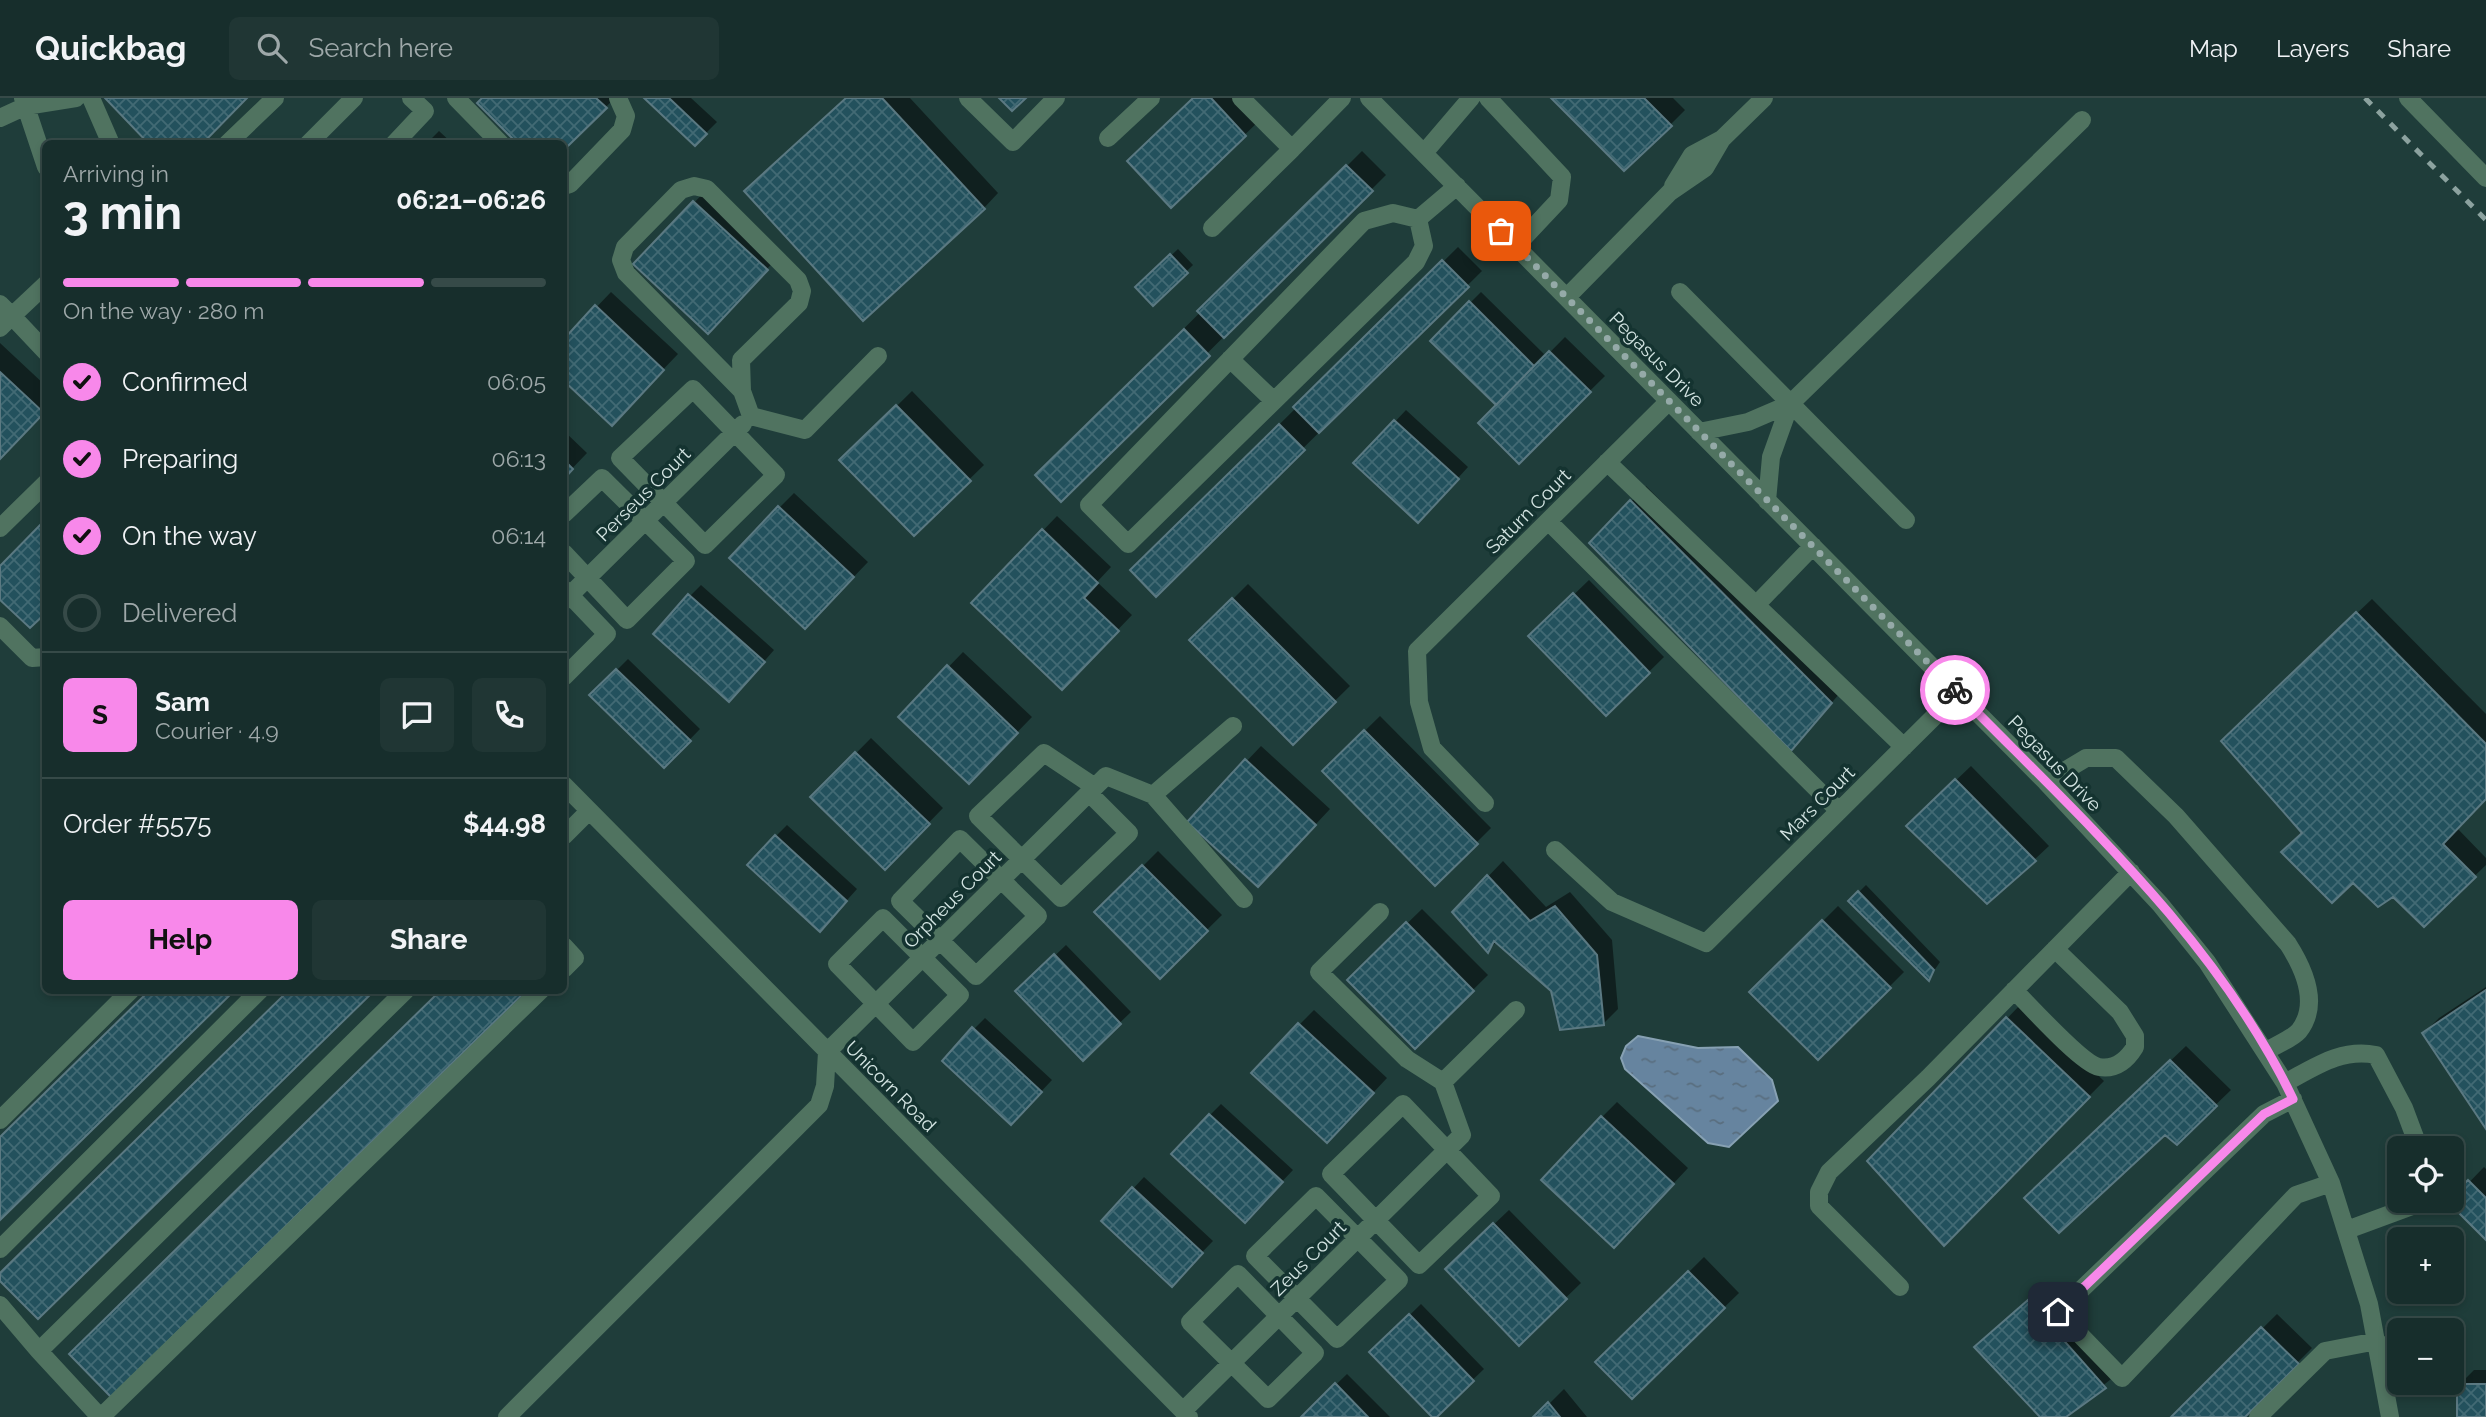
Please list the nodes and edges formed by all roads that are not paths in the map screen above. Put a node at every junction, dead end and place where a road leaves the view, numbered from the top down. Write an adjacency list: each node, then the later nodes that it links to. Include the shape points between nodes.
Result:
1 (76, 98): 18 (street)
2 (91, 98): 22 (street)
3 (275, 98): 23 (street)
4 (354, 98): 24 (street)
5 (411, 98): 25 (street, via 425,111)
6 (456, 98): 26 (street)
7 (618, 98): 31 (street, via 626,116 622,130)
8 (968, 98): 9 (street, via 1013,142)
9 (1056, 98)
10 (1151, 98): 21 (street)
11 (1241, 98): 27 (street)
12 (1342, 98): 27 (street)
13 (1369, 98): 28 (street, Pegasus Drive)
14 (1471, 98): 28 (street)
15 (1488, 98): 35 (street, via 1562,177 1559,200)
16 (1764, 98): 38 (street, via 1722,139 1705,168 1670,192)
17 (2408, 98): 30 (street)
18 (24, 102): 19 (street); 29 (street)
19 (0, 118)
20 (2082, 120): 46 (street)
21 (1108, 138)
22 (109, 140)
23 (231, 140)
24 (313, 140)
25 (398, 140)
26 (497, 140)
27 (1292, 149): 34 (street)
28 (1424, 153): 32 (street, Pegasus Drive)
29 (42, 155)
30 (2486, 177)
31 (567, 185)
32 (1457, 186): 33 (street); 35 (street, Pegasus Drive)
33 (1419, 219): 42 (street, via 1393,214 1364,221); 44 (street, via 1424,246 1416,262)
34 (1212, 228)
35 (1516, 246): 38 (street, Pegasus Drive)
36 (42, 287): 39 (street)
37 (1681, 292): 46 (street)
38 (1567, 297): 45 (street, Pegasus Drive)
39 (4, 316): 40 (street)
40 (42, 349)
41 (878, 356): 47 (street, via 805,430)
42 (1230, 359): 44 (street); 44 (street, via 1089,505 1128,544)
43 (743, 391): 43 (street, via 741,360 799,303 802,291 799,280 707,189 694,186 681,190 625,247 621,260 626,273); 47 (street)
44 (1274, 401)
45 (1669, 401): 49 (street, Pegasus Drive); 50 (street, Saturn Court)
46 (1790, 404): 49 (street, via 1748,422); 52 (street, via 1771,457); 55 (street)
47 (751, 416): 48 (street, Perseus Court)
48 (736, 431): 53 (street, Perseus Court); 53 (street, via 776,475 705,545); 53 (street, via 694,389 620,458)
49 (1699, 432): 52 (street, Pegasus Drive)
50 (1607, 463): 57 (street, Saturn Court); 64 (street)
51 (42, 487): 58 (street)
52 (1767, 500): 59 (street, Pegasus Drive)
53 (663, 503): 56 (street, Perseus Court)
54 (567, 511): 56 (street, via 602,478)
55 (1906, 520)
56 (645, 521): 61 (street, Perseus Court); 61 (street, via 686,561 627,620)
57 (1548, 521): 75 (street, Saturn Court, via 1416,651 1419,702 1432,748); 77 (street)
58 (0, 528)
59 (1813, 546): 64 (street); 68 (street, Pegasus Drive)
60 (567, 556): 61 (street)
61 (587, 578): 62 (street, Perseus Court)
62 (567, 593)
63 (567, 597): 67 (street, via 607,634)
64 (1756, 605): 70 (street)
65 (0, 626): 66 (street, via 32,658)
66 (42, 657)
67 (567, 674)
68 (1958, 694): 70 (street, Mars Court); 71 (street, Pegasus Drive)
69 (1233, 726): 74 (street)
70 (1904, 747): 77 (street, Mars Court)
71 (2046, 782): 81 (street, Pegasus Drive); 97 (street, via 2086,758 2116,758 2176,816 2288,944 2302,965 2309,990 2308,1013 2298,1032)
72 (1097, 785): 74 (street); 80 (street, Orpheus Court); 80 (street, via 1129,833 1061,898); 80 (street, via 1044,753 978,816)
73 (567, 788): 76 (street, Unicorn Road)
74 (1153, 796): 83 (street)
75 (1485, 803)
76 (589, 811): 78 (street); 98 (street, Unicorn Road)
77 (1839, 811): 79 (street, Mars Court, via 1706,943 1612,902)
78 (567, 833)
79 (1555, 850)
80 (1022, 859): 82 (street, Orpheus Court)
81 (2131, 872): 87 (street); 97 (street, Pegasus Drive, via 2207,962)
82 (1001, 881): 85 (street, Orpheus Court); 85 (street, via 1038,916 976,976); 85 (street, via 960,839 900,901)
83 (1244, 899)
84 (1380, 912): 99 (street, via 1319,972 1407,1059)
85 (939, 941): 88 (street, Orpheus Court)
86 (567, 949): 89 (street, via 575,958)
87 (2055, 949): 90 (street); 90 (street, via 2129,1024 2135,1047 2128,1059 2109,1067 2088,1063)
88 (923, 957): 95 (street, Orpheus Court); 95 (street, via 961,995 913,1042); 95 (street, via 883,918 837,964)
89 (567, 966)
90 (2014, 990): 110 (street, via 1829,1172 1819,1192 1819,1206)
91 (127, 994): 101 (street)
92 (256, 994): 109 (street)
93 (402, 994): 115 (street)
94 (537, 994): 118 (street)
95 (876, 1004): 98 (street, Orpheus Court)
96 (1516, 1010): 99 (street)
97 (2266, 1051): 100 (street, Pegasus Drive)
98 (827, 1052): 117 (street, Unicorn Road); 119 (street, via 825,1086 818,1105)
99 (1443, 1082): 103 (street, Zeus Court, via 1462,1135)
100 (2289, 1091): 102 (street, via 2340,1054 2376,1055); 104 (street, Pegasus Drive); 104 (street, via 2058,1312 2122,1378 2296,1195)
101 (0, 1120)
102 (2414, 1136)
103 (1448, 1149): 106 (street, Zeus Court); 106 (street, via 1491,1196 1419,1265); 106 (street, via 1403,1104 1331,1174)
104 (2331, 1183): 107 (street, Pegasus Drive)
105 (2393, 1213): 107 (street)
106 (1376, 1221): 108 (street, Zeus Court)
107 (2347, 1230): 114 (street, Pegasus Drive)
108 (1359, 1237): 111 (street, Zeus Court); 111 (street, via 1399,1280 1338,1339); 111 (street, via 1316,1196 1255,1256)
109 (0, 1250)
110 (1900, 1287)
111 (1297, 1299): 113 (street, Zeus Court)
112 (0, 1305): 115 (street)
113 (1279, 1316): 116 (street, Zeus Court); 116 (street, via 1315,1353 1268,1399); 116 (street, via 1237,1274 1190,1322)
114 (2377, 1341): 120 (street, via 2325,1351); 121 (street, Pegasus Drive)
115 (39, 1351): 118 (street)
116 (1231, 1363): 117 (street, Zeus Court)
117 (1186, 1414)
118 (100, 1417)
119 (507, 1417)
120 (2258, 1417)
121 (2390, 1417)

